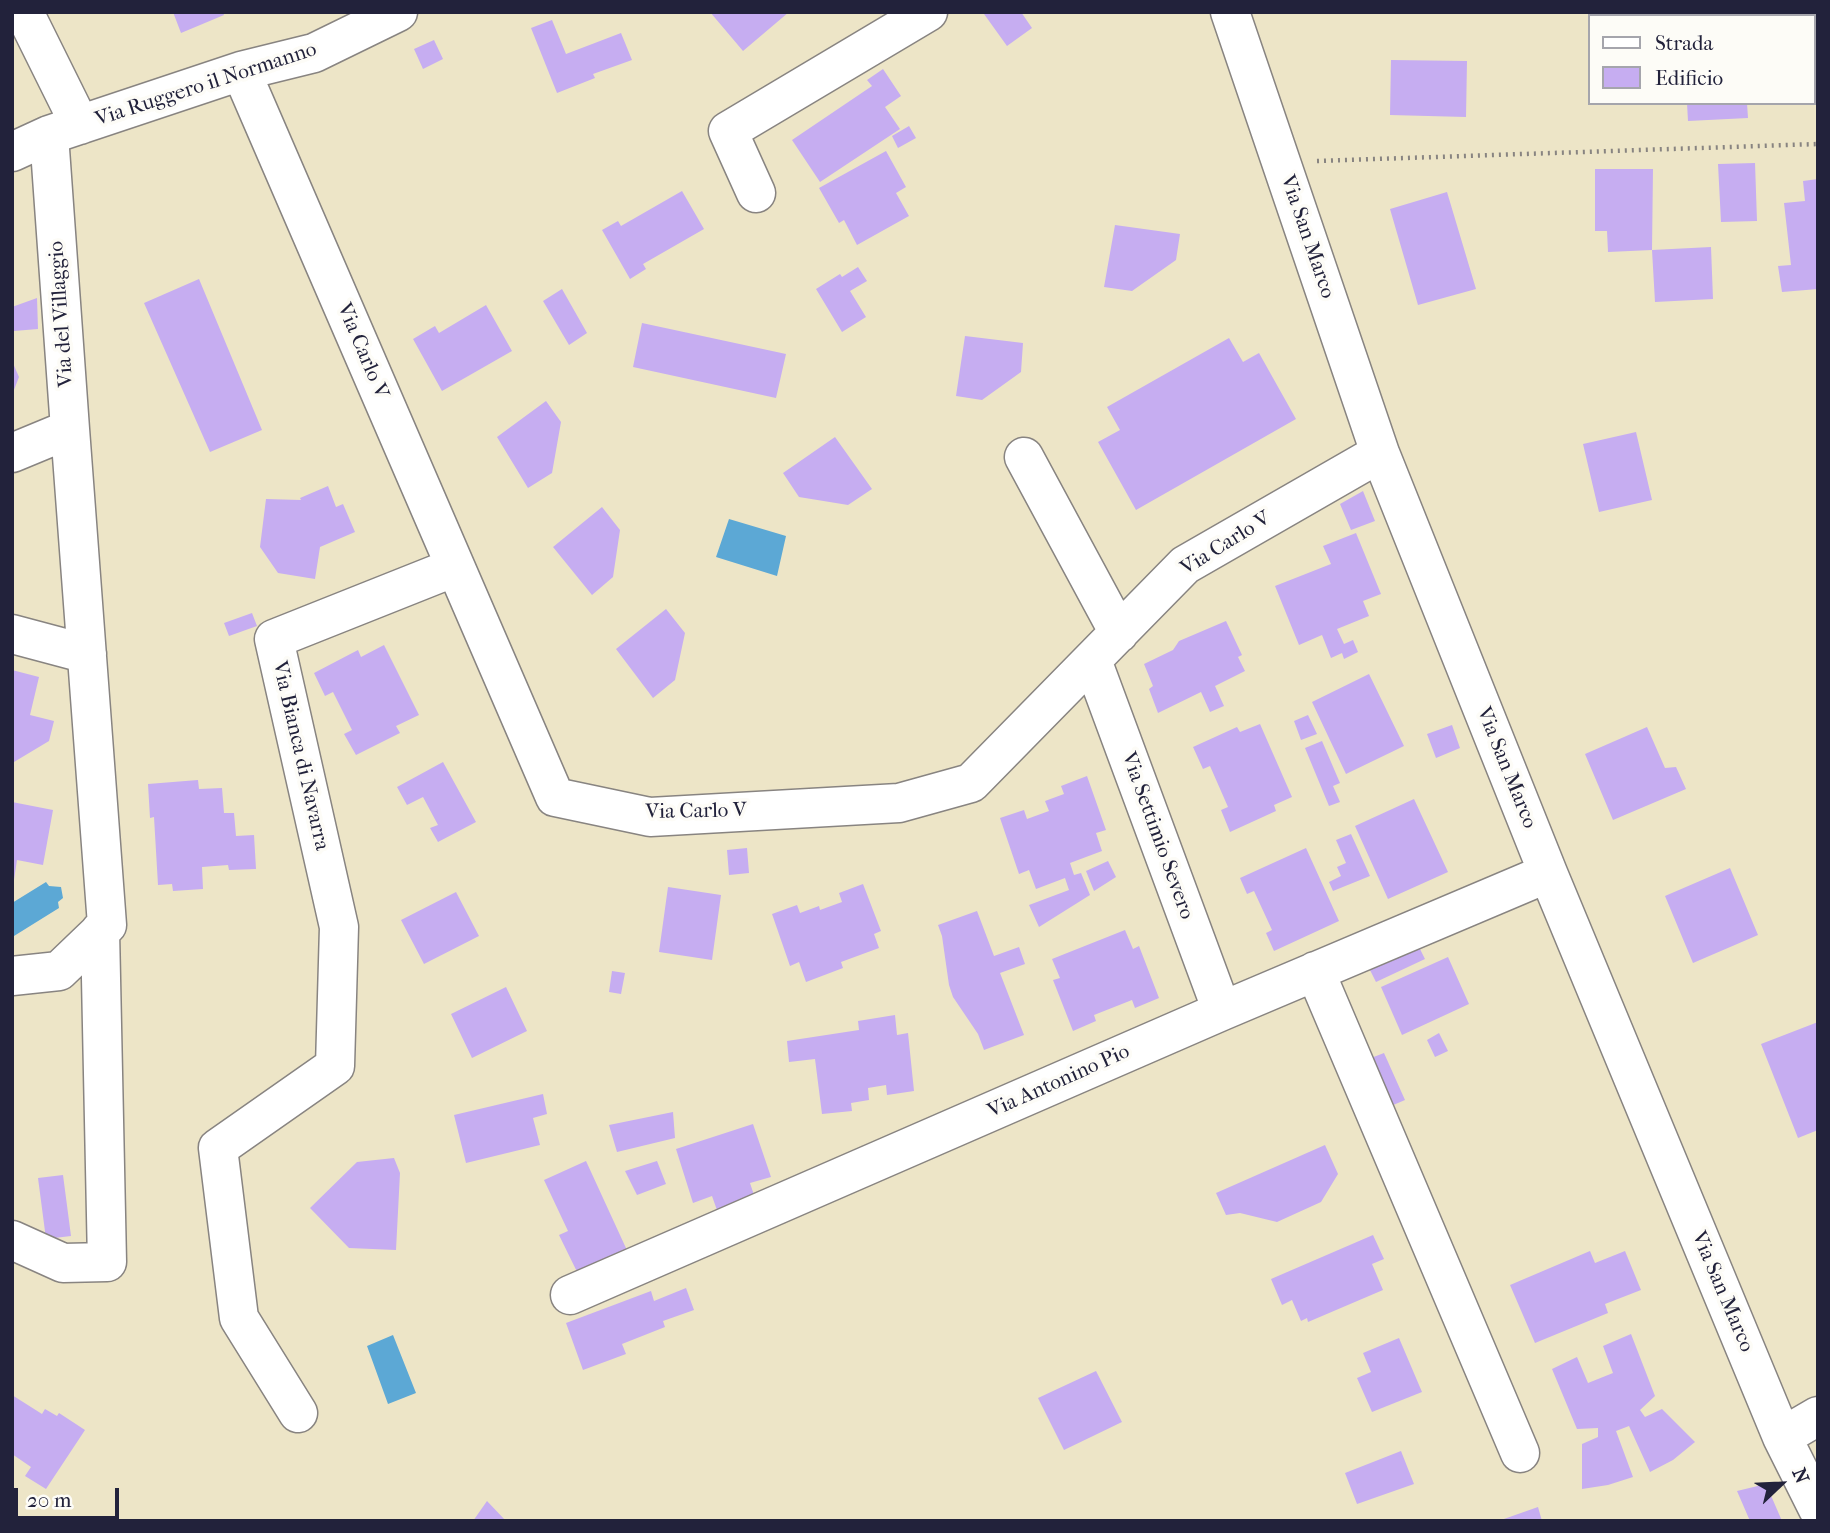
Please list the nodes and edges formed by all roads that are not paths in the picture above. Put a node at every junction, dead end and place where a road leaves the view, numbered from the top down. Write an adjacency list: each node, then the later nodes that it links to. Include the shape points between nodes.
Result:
1 (24, 12): 6 (street)
2 (398, 12): 5 (street, Via Ruggero il Normanno, via 314,53)
3 (928, 12): 8 (street, via 728,131)
4 (1230, 12): 11 (street, Via San Marco)
5 (241, 71): 6 (street, Via Ruggero il Normanno); 13 (street, Via Carlo V)
6 (65, 130): 7 (street, Via Ruggero il Normanno); 9 (street, Via del Villaggio)
7 (12, 152)
8 (756, 192)
9 (70, 429): 10 (street); 16 (street, Via del Villaggio)
10 (12, 453)
11 (1380, 453): 14 (street, Via Carlo V, via 1185,565); 18 (street, Via San Marco)
12 (1024, 457): 14 (street)
13 (455, 567): 17 (street, Via Carlo V, via 555,797 650,817 898,803 971,783); 25 (street, Via Bianca di Navarra, via 274,639 339,927 335,1066 218,1148 239,1318)
14 (1119, 633): 17 (street, Via Carlo V)
15 (12, 634): 16 (street)
16 (87, 654): 19 (street, Via del Villaggio, via 107,925)
17 (1092, 660): 22 (street, Via Settimio Severo)
18 (1548, 873): 20 (street, Via Antonino Pio); 27 (street, Via San Marco)
19 (100, 931): 21 (street, via 59,971); 23 (street, via 107,1262 63,1263)
20 (1315, 971): 22 (street, Via Antonino Pio); 28 (street)
21 (12, 976)
22 (1222, 1011): 24 (street, Via Antonino Pio)
23 (12, 1240)
24 (570, 1295)
25 (298, 1413)
26 (1818, 1416): 27 (street)
27 (1782, 1437): 29 (street, Via San Marco)
28 (1520, 1453)
29 (1818, 1509)

